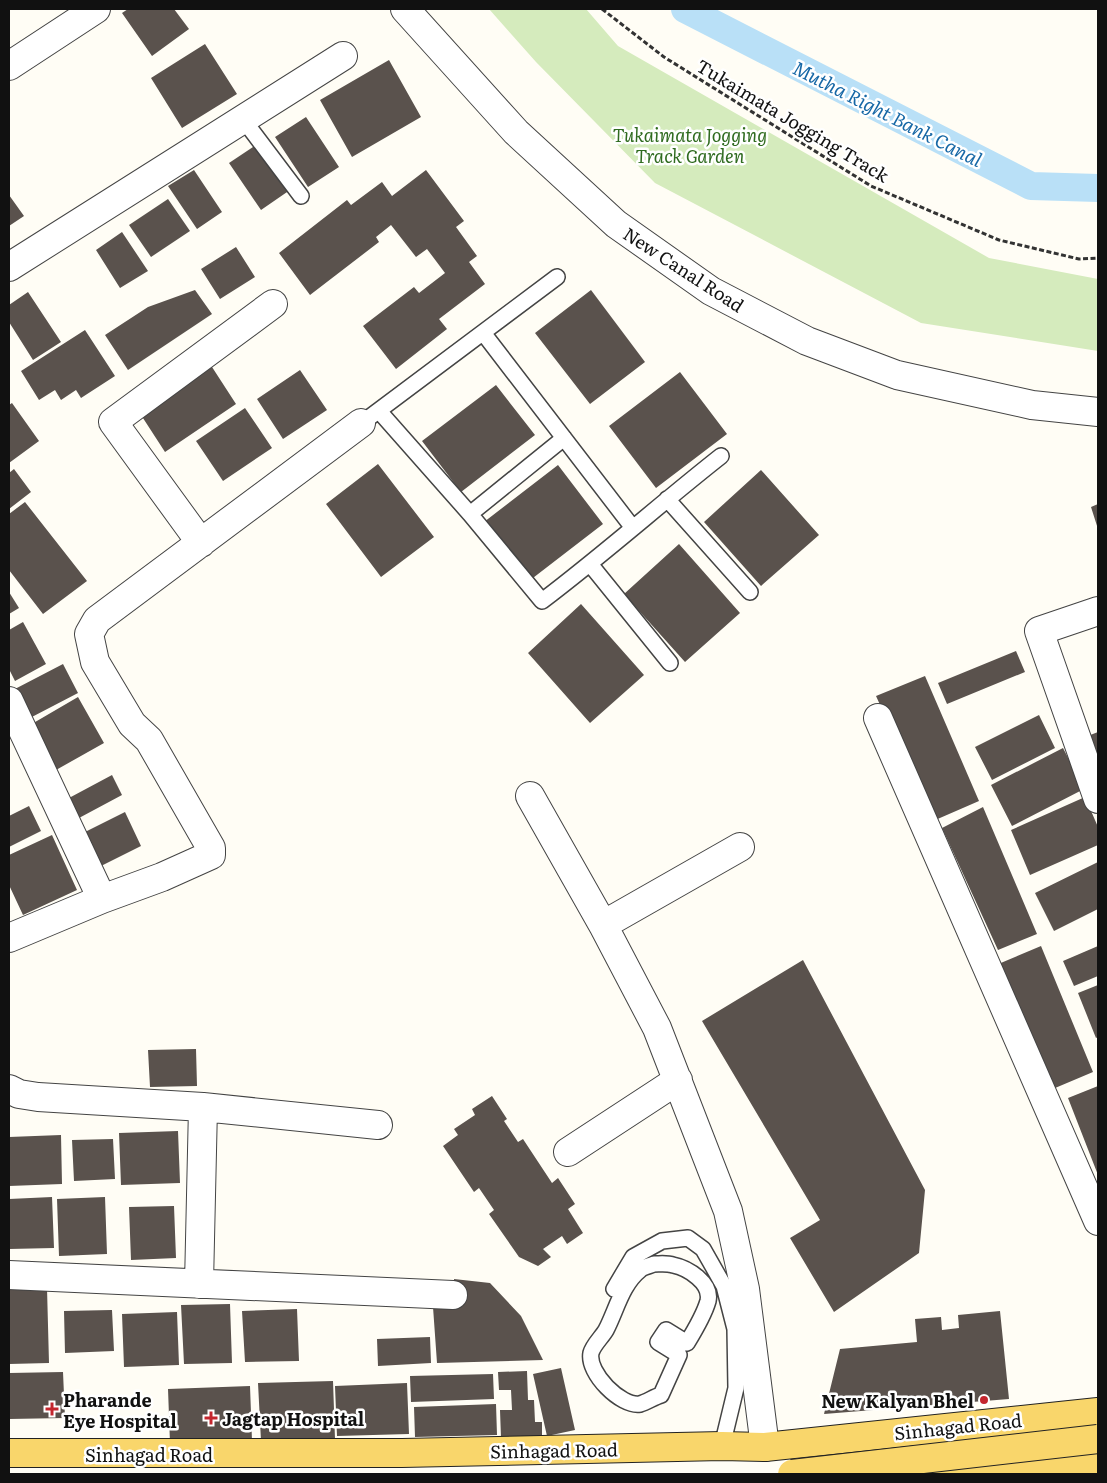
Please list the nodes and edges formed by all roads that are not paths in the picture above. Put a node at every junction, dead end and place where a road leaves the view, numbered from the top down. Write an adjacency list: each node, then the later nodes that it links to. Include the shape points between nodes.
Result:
1 (96, 9): 4 (street)
2 (405, 9): 11 (street, New Canal Road, via 516,132 616,224 711,291 807,341 897,375 1032,405)
3 (343, 56): 5 (street)
4 (9, 66)
5 (244, 119): 6 (lane); 7 (street)
6 (301, 196)
7 (9, 267)
8 (557, 277): 10 (lane)
9 (273, 304): 18 (street, via 114,422)
10 (484, 334): 12 (lane); 13 (lane)
11 (1098, 412)
12 (370, 417): 16 (lane); 18 (street)
13 (564, 438): 16 (lane); 17 (lane)
14 (721, 456): 15 (lane)
15 (667, 498): 17 (lane); 20 (lane)
16 (470, 514): 19 (lane, via 542,601)
17 (633, 528): 19 (lane)
18 (200, 543): 28 (street, via 97,620 88,634 95,662 132,724 149,740 211,848 211,855)
19 (590, 564): 22 (lane)
20 (750, 592)
21 (1098, 610): 26 (street, via 1039,631)
22 (670, 663)
23 (9, 701): 28 (street)
24 (878, 718): 36 (street)
25 (530, 796): 29 (street)
26 (1098, 799)
27 (740, 847): 29 (street)
28 (102, 899): 30 (street)
29 (604, 925): 31 (street, via 657,1028)
30 (9, 938)
31 (678, 1080): 35 (street); 45 (street, via 728,1211 745,1288)
32 (9, 1089): 33 (street, via 38,1097)
33 (203, 1107): 34 (street); 38 (street)
34 (378, 1125)
35 (568, 1152)
36 (1098, 1221)
37 (9, 1275): 38 (street)
38 (199, 1284): 39 (street)
39 (453, 1295)
40 (606, 1329): 40 (lane, via 629,1283 640,1270 654,1264 673,1264 697,1276 707,1288 708,1300 687,1343 666,1330 658,1342 679,1356 661,1394 639,1404 607,1389 597,1376 591,1353); 44 (lane, via 603,1313 633,1257 662,1241 688,1238 703,1249 724,1286 735,1328 736,1388)
41 (1098, 1412): 42 (main road, Sinhagad Road)
42 (864, 1436): 45 (main road, Sinhagad Road); 49 (lane)
43 (1098, 1439): 48 (main road, bridge)
44 (722, 1446): 45 (main road, Sinhagad Road); 46 (main road, Sinhagad Road, via 402,1453)
45 (765, 1447)
46 (9, 1453)
47 (1098, 1459): 50 (main road)
48 (792, 1474)
49 (868, 1474)
50 (944, 1474)

